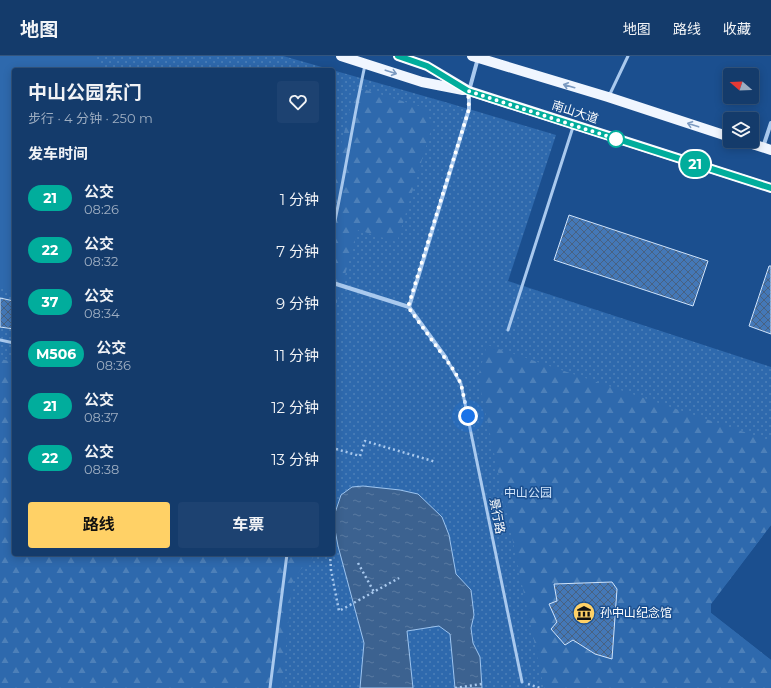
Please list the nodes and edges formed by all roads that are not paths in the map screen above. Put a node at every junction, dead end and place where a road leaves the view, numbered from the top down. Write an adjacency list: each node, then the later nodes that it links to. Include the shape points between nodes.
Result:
1 (341, 56): 5 (main road)
2 (398, 56): 6 (main road, 南山大道, via 427,66)
3 (628, 56): 7 (lane)
4 (475, 57): 6 (street); 7 (main road, 南山大道, one-way to 4)
5 (365, 64): 6 (main road, one-way to 6, via 422,82); 13 (lane)
6 (468, 91): 9 (main road, 南山大道); 15 (street, via 469,109)
7 (608, 97): 10 (main road, 南山大道, one-way to 7)
8 (771, 123): 11 (street)
9 (574, 125): 12 (main road, 南山大道); 16 (lane)
10 (723, 135)
11 (767, 149)
12 (771, 188)
13 (335, 221)
14 (335, 284): 15 (street)
15 (408, 307): 19 (street)
16 (508, 330)
17 (0, 340): 18 (lane)
18 (12, 343)
19 (446, 358): 21 (lane, 景行路, via 461,384)
20 (286, 556): 22 (lane)
21 (522, 682)
22 (270, 688)

